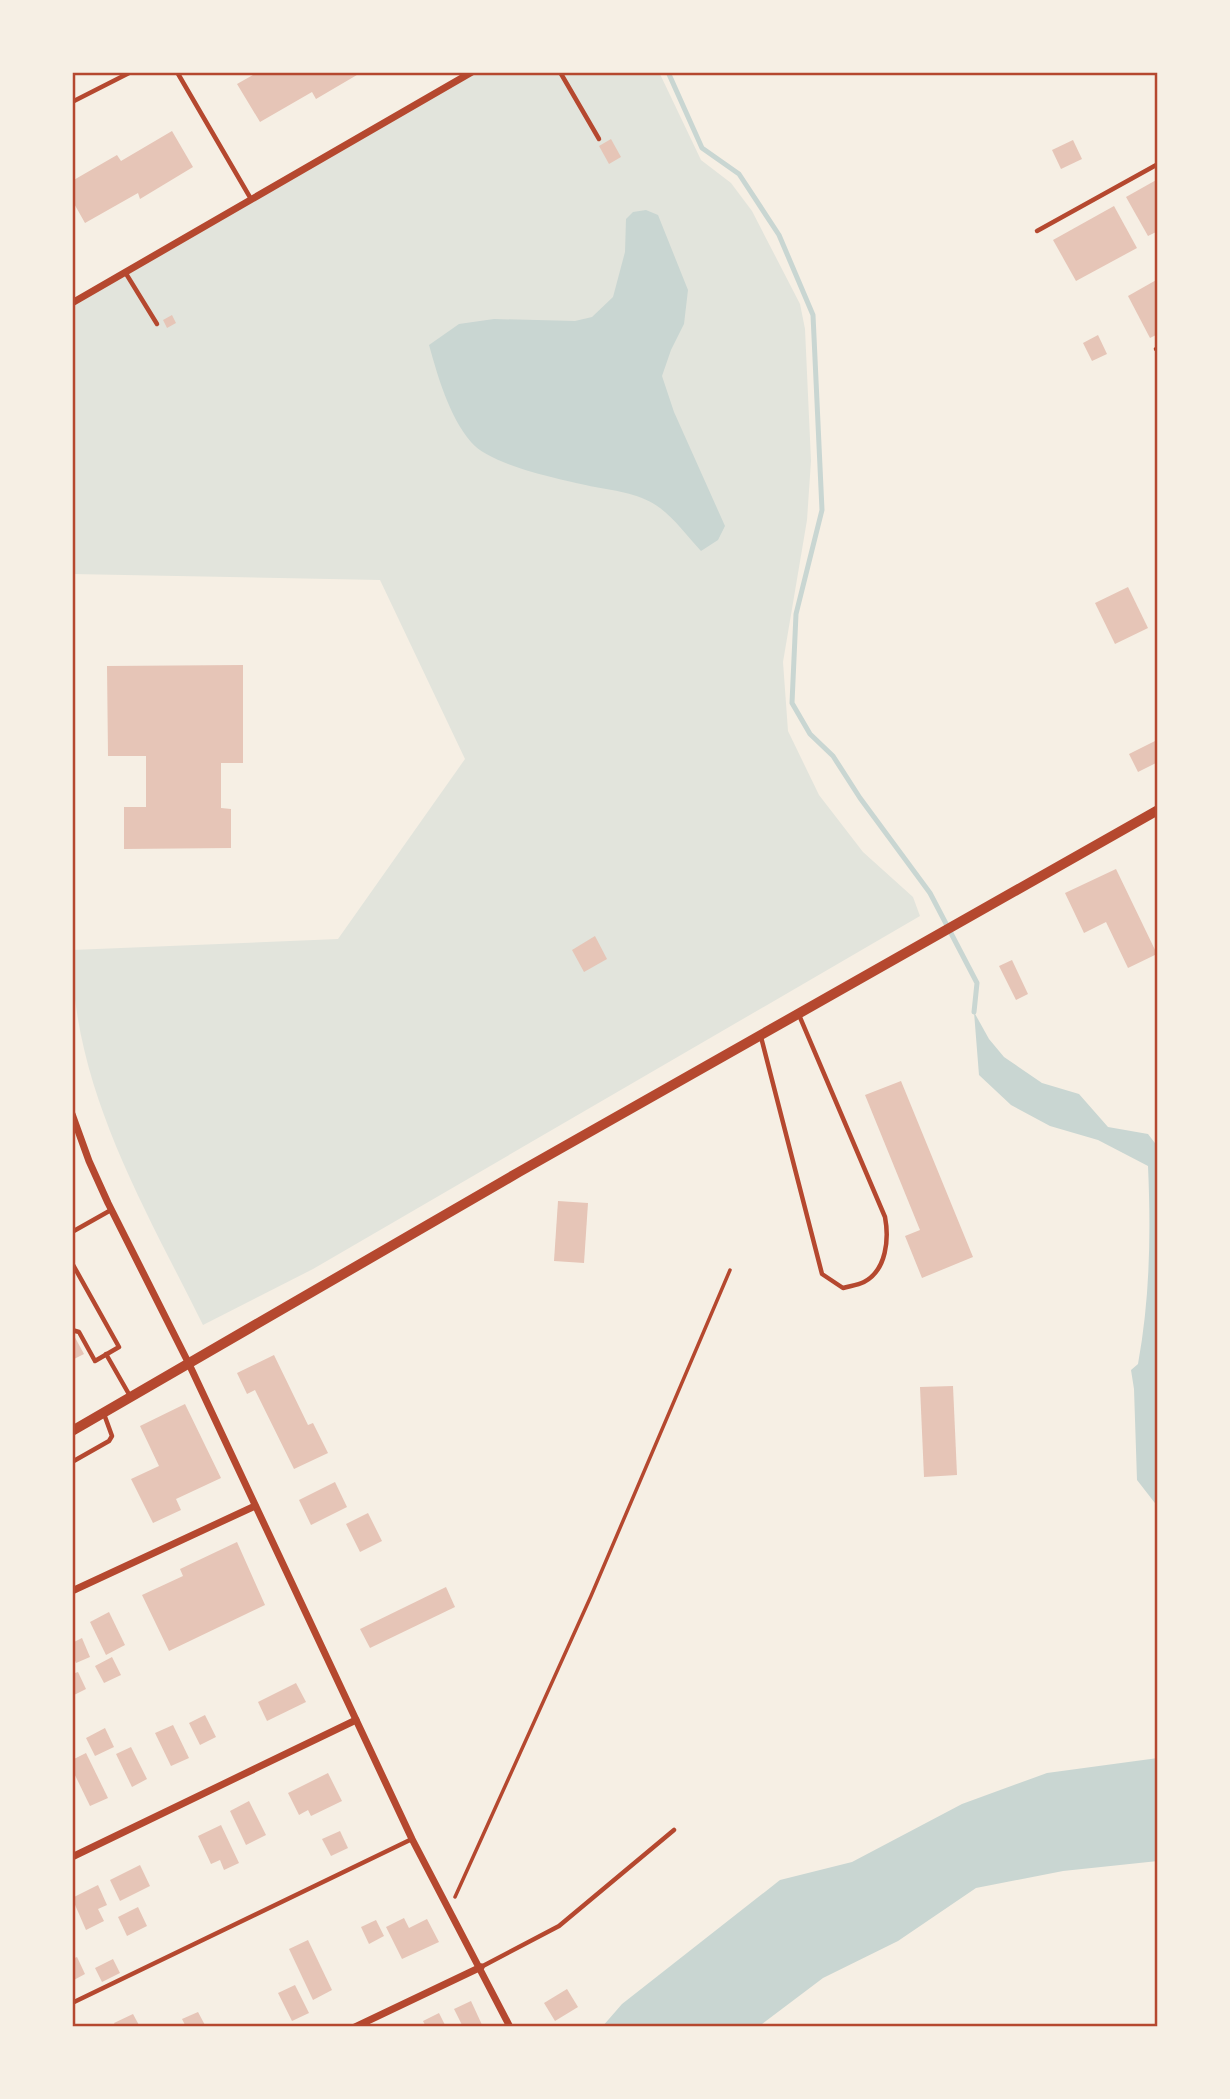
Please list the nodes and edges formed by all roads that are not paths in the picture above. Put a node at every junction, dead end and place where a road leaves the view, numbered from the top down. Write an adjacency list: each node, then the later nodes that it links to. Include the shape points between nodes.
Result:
1 (131, 72): 5 (lane)
2 (177, 72): 9 (lane)
3 (472, 72): 9 (street)
4 (560, 72): 7 (lane)
5 (123, 74): 6 (lane)
6 (72, 102)
7 (599, 139)
8 (1158, 164): 10 (lane)
9 (251, 199): 11 (street)
10 (1037, 231)
11 (125, 272): 12 (street); 13 (lane)
12 (72, 303)
13 (157, 324)
14 (1158, 810): 15 (street)
15 (799, 1015): 16 (street); 16 (lane, via 885,1217 888,1237 884,1254 866,1282 843,1288 821,1273)
16 (761, 1036): 23 (street)
17 (72, 1114): 18 (street)
18 (111, 1209): 19 (lane); 23 (street)
19 (72, 1232)
20 (72, 1263): 22 (lane, via 119,1347)
21 (72, 1330): 22 (lane, via 79,1332 95,1361)
22 (106, 1354): 24 (lane)
23 (189, 1364): 24 (street); 28 (street)
24 (131, 1397): 25 (street)
25 (103, 1413): 26 (street); 27 (lane, via 113,1436)
26 (72, 1432)
27 (72, 1462)
28 (256, 1506): 29 (street); 30 (street)
29 (72, 1591)
30 (356, 1720): 32 (street); 33 (street)
31 (674, 1830): 34 (lane, via 559,1926)
32 (412, 1839): 34 (street); 35 (lane)
33 (72, 1857)
34 (481, 1967): 36 (street); 37 (street)
35 (72, 2003)
36 (510, 2026)
37 (355, 2027)

